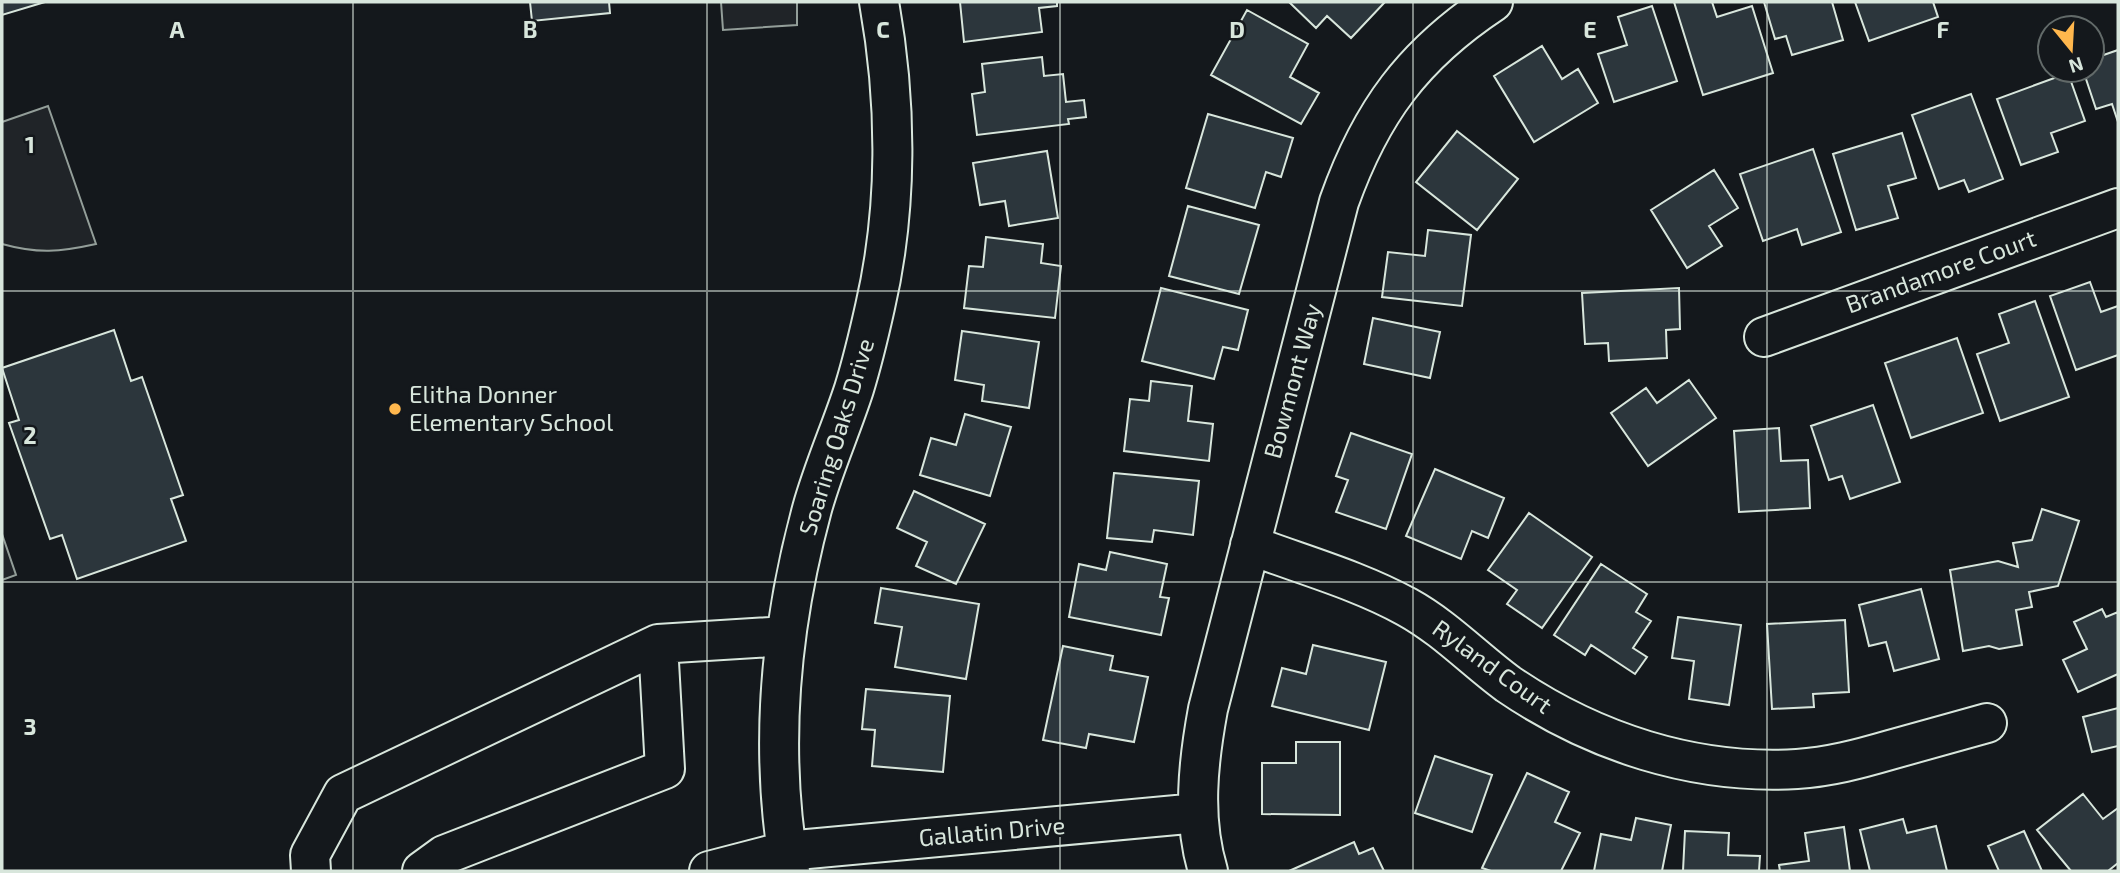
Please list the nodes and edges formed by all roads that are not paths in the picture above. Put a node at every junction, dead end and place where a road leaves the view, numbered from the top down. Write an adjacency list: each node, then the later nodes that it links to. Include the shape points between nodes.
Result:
1 (879, 2): 6 (street, Soaring Oaks Drive, via 887,44 893,137 889,222 876,305 855,387 813,507 792,589)
2 (1493, 2): 5 (street, Bowmont Way, via 1451,31 1394,91 1353,163)
3 (2118, 208): 4 (street, Brandamore Court)
4 (1764, 337)
5 (1250, 545): 8 (street, Ryland Court, via 1373,590 1444,630 1506,682 1572,722 1682,761 1758,769 1838,764); 9 (street, Bowmont Way, via 1200,750)
6 (786, 636): 7 (street); 10 (street, Soaring Oaks Drive, via 779,763)
7 (658, 644): 11 (street, via 343,794 310,855); 12 (street, via 665,769 443,855)
8 (1987, 723)
9 (1198, 813): 10 (street, Gallatin Drive); 14 (street, Bowmont Way)
10 (788, 861): 13 (street, Gallatin Drive)
11 (311, 871)
12 (422, 871)
13 (709, 871)
14 (1208, 871)

